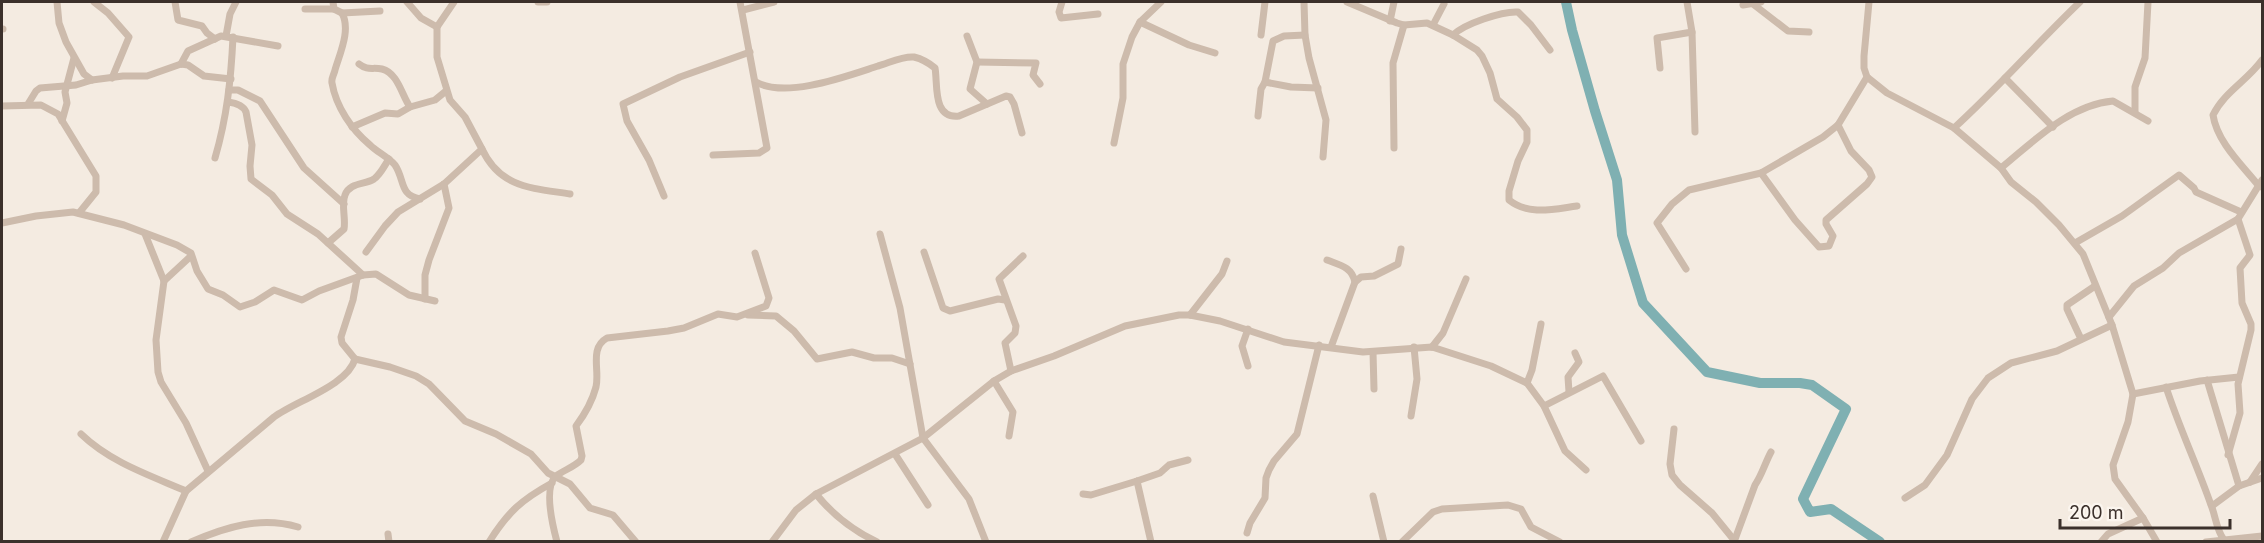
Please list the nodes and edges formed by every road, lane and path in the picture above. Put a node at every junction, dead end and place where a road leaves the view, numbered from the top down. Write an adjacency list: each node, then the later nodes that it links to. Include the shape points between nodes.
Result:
1 (57, 2): 48 (street, via 61,29)
2 (94, 2): 55 (street, via 129,37)
3 (175, 2): 43 (street, via 178,20 202,26)
4 (236, 2): 42 (street, via 230,14)
5 (407, 2): 35 (street, via 421,18)
6 (454, 2): 35 (street)
7 (538, 2): 8 (street)
8 (547, 2)
9 (740, 2): 27 (street)
10 (774, 2): 27 (street)
11 (1062, 2): 30 (street, via 1061,18)
12 (1161, 2): 32 (street)
13 (1265, 2): 38 (street)
14 (1304, 2): 39 (street)
15 (1347, 2): 31 (street)
16 (1394, 2): 31 (street)
17 (1687, 2): 36 (street)
18 (1761, 2): 23 (street)
19 (1869, 2): 54 (street, via 1864,56)
20 (2080, 2): 56 (street)
21 (2148, 2): 71 (street, via 2145,58 2135,87)
22 (1444, 4): 34 (street)
23 (1753, 4): 25 (street); 37 (street, via 1788,31)
24 (333, 5): 26 (street); 29 (street)
25 (1743, 5)
26 (305, 9)
27 (742, 10): 46 (street)
28 (381, 11): 29 (street)
29 (342, 13): 76 (street, via 345,34 332,83)
30 (1098, 14)
31 (1390, 21): 33 (street)
32 (1140, 22): 47 (street); 81 (street, via 1123,64 1123,98)
33 (1404, 25): 34 (street); 82 (street, via 1393,63)
34 (1433, 26): 40 (street)
35 (437, 27): 65 (street, via 437,57)
36 (1692, 32): 53 (street, via 1658,38); 79 (street)
37 (1809, 32)
38 (1261, 35)
39 (1305, 35): 60 (street, via 1273,41); 63 (street)
40 (1453, 35): 45 (street, via 1488,19 1518,12); 96 (street, via 1482,56 1497,99 1527,130 1509,200 1542,212)
41 (967, 36): 50 (street)
42 (230, 37): 43 (street); 44 (street); 57 (street)
43 (215, 39): 51 (street, via 188,51)
44 (278, 46)
45 (1550, 50)
46 (750, 52): 59 (street); 93 (street, via 680,77 623,104 627,121)
47 (1215, 53)
48 (74, 58): 58 (street); 62 (street)
49 (2262, 60): 91 (street, via 2231,90 2213,115 2221,136)
50 (977, 62): 61 (street, via 1036,63 1033,75); 67 (street, via 970,89)
51 (181, 64): 55 (street, via 147,76); 57 (street, via 204,76)
52 (359, 64): 70 (street, via 390,74)
53 (1660, 68)
54 (1867, 77): 75 (street); 78 (street, via 1887,93)
55 (112, 78): 58 (street)
56 (2005, 78): 77 (street); 78 (street)
57 (231, 79): 64 (street)
58 (92, 80): 62 (street)
59 (756, 82): 67 (street, via 770,88 801,86 914,57 934,68 936,96 947,115 959,116); 84 (street, via 767,148 759,153)
60 (1265, 82): 63 (street); 72 (street)
61 (1040, 84)
62 (67, 86): 69 (street, via 40,88); 73 (street)
63 (1318, 88): 85 (street, via 1326,120)
64 (230, 90): 66 (street); 95 (street, via 260,101 304,168)
65 (446, 91): 70 (street, via 435,100); 83 (street)
66 (228, 102): 86 (street); 102 (street, via 246,112 252,145 252,179 287,214)
67 (987, 104): 80 (street, via 1006,96 1012,98)
68 (2, 105): 69 (street)
69 (28, 105): 73 (street, via 49,108)
70 (410, 107): 76 (street)
71 (2135, 112): 74 (street); 77 (street, via 2113,101 2103,102 2073,112)
72 (1258, 116)
73 (62, 121): 97 (street, via 96,176 96,192)
74 (2148, 121)
75 (1838, 125): 89 (street); 89 (street, via 1851,151 1872,177 1826,220 1833,236 1828,246 1819,247)
76 (352, 127): 87 (street)
77 (2053, 127): 88 (street)
78 (1954, 128): 88 (street)
79 (1695, 132)
80 (1022, 133)
81 (1114, 143)
82 (1394, 148)
83 (482, 149): 90 (street); 92 (street, via 488,162 506,179)
84 (713, 155)
85 (1323, 157)
86 (215, 158)
87 (389, 159): 94 (street, via 407,194); 95 (street, via 377,177 350,188)
88 (2001, 168): 103 (street)
89 (1761, 173): 112 (street, via 1689,190 1657,220)
90 (444, 184): 94 (street); 118 (street, via 449,208 425,275)
91 (2261, 184): 98 (street)
92 (570, 194)
93 (664, 196)
94 (420, 199): 105 (street, via 398,212)
95 (344, 204): 102 (street, via 344,229)
96 (1577, 206)
97 (80, 213): 99 (street); 100 (street)
98 (2239, 215): 103 (street, via 2196,192 2179,175); 123 (street, via 2134,286); 138 (street, via 2250,255 2240,268 2242,303 2251,330)
99 (2, 223)
100 (145, 234): 108 (street, via 177,245); 115 (street)
101 (880, 234): 135 (street)
102 (328, 243): 113 (street)
103 (2075, 243): 117 (street, via 2090,267)
104 (1401, 249): 116 (street, via 1398,264)
105 (366, 252)
106 (924, 252): 119 (street, via 943,308 950,311)
107 (755, 253): 121 (street, via 769,302)
108 (191, 256): 113 (street, via 208,289 240,307 274,290 302,300); 115 (street)
109 (1023, 256): 119 (street, via 999,279)
110 (1327, 260): 116 (street, via 1348,269)
111 (1227, 261): 122 (street, via 1222,274)
112 (1686, 269)
113 (360, 277): 118 (street, via 376,274 401,291); 134 (street, via 340,340)
114 (1466, 279): 131 (street, via 1443,333)
115 (164, 281): 159 (street, via 156,340 158,372)
116 (1355, 282): 129 (street)
117 (2095, 286): 123 (street); 127 (street, via 2067,305)
118 (425, 299): 120 (street)
119 (1005, 300): 137 (street, via 1016,330 1005,343)
120 (435, 302)
121 (743, 315): 135 (street, via 776,316 817,359 852,352); 161 (street, via 733,318 718,314 684,328 600,342 597,384 591,403 576,426 582,456)
122 (1190, 315): 126 (street); 137 (street, via 1125,326)
123 (2109, 317): 125 (street)
124 (1541, 324): 141 (street)
125 (2112, 325): 127 (street); 145 (street)
126 (1248, 329): 128 (street, via 1284,342); 136 (street, via 1242,346)
127 (2081, 339): 169 (street, via 2057,351 2012,363 1988,378 1972,399 1947,455 1925,485)
128 (1319, 345): 129 (street); 174 (street, via 1297,434 1269,470 1264,498)
129 (1331, 347): 132 (street)
130 (1414, 347): 131 (street); 132 (street); 147 (street, via 1417,380)
131 (1432, 347): 141 (street, via 1491,366)
132 (1373, 352): 143 (street)
133 (1575, 353): 144 (street, via 1579,362 1568,377)
134 (355, 359): 159 (street, via 337,382 286,408); 161 (street, via 416,376 465,421 531,454)
135 (910, 364): 151 (street)
136 (1248, 366)
137 (1011, 371): 140 (street)
138 (2239, 377): 139 (street); 155 (street, via 2240,413)
139 (2207, 380): 142 (street); 155 (street)
140 (994, 381): 150 (street, via 1013,412); 151 (street)
141 (1527, 383): 146 (street)
142 (2166, 387): 145 (street); 171 (street)
143 (1374, 389)
144 (1569, 392): 146 (street); 152 (street, via 1603,376)
145 (2133, 394): 172 (street, via 2113,471)
146 (1544, 406): 158 (street, via 1565,451)
147 (1411, 416)
148 (1674, 429): 179 (street, via 1672,475 1712,513)
149 (81, 434): 165 (street, via 114,459)
150 (1009, 436)
151 (923, 438): 154 (street); 186 (street, via 969,499)
152 (1641, 441)
153 (1771, 452): 179 (street)
154 (894, 454): 166 (street); 170 (street)
155 (2228, 454): 164 (street)
156 (1188, 460): 162 (street)
157 (2262, 464): 163 (street)
158 (1586, 470)
159 (208, 471): 165 (street)
160 (2262, 478): 163 (street)
161 (554, 480): 182 (street, via 515,507); 183 (street, via 550,505); 184 (street, via 570,484 590,508 613,515)
162 (1137, 481): 167 (street); 187 (street)
163 (2250, 482): 164 (street)
164 (2239, 486): 171 (street)
165 (186, 491): 180 (street)
166 (816, 494): 177 (street, via 796,510); 185 (street, via 846,522)
167 (1083, 494)
168 (1373, 496): 188 (street)
169 (1905, 498)
170 (928, 505)
171 (2212, 506): 178 (street)
172 (2143, 518): 191 (street, via 2108,534); 192 (street)
173 (298, 527): 176 (street, via 256,522 224,528)
174 (1247, 533)
175 (2262, 536): 178 (street)
176 (202, 540): 181 (street)
177 (775, 540)
178 (2224, 540): 193 (street)
179 (1734, 541)
180 (163, 542)
181 (190, 542)
182 (489, 542)
183 (557, 542)
184 (636, 542)
185 (877, 542)
186 (986, 542)
187 (1151, 542)
188 (1384, 542)
189 (1402, 542): 190 (street, via 1433,512 1508,506 1521,509 1531,527)
190 (1560, 542)
191 (2101, 542)
192 (2157, 542)
193 (2206, 542)

